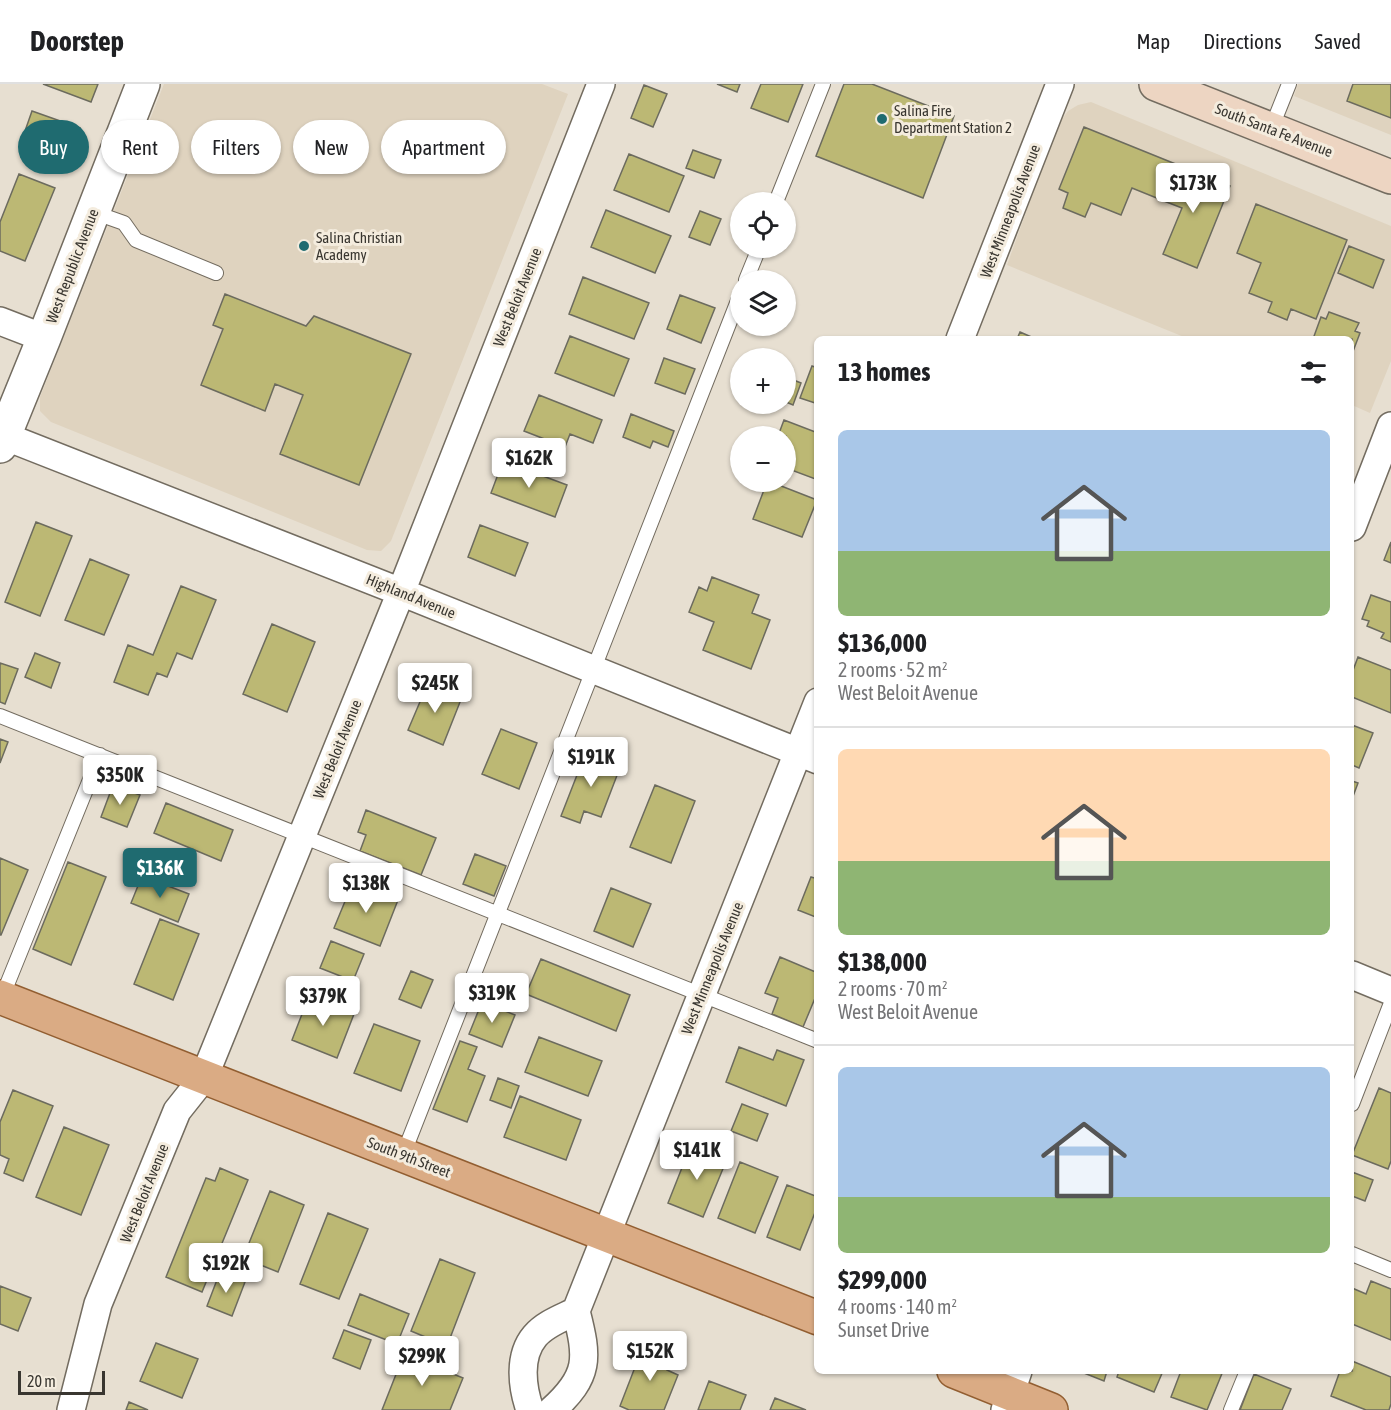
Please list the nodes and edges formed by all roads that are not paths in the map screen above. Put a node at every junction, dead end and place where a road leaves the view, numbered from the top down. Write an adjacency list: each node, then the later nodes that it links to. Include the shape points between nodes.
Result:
1 (143, 84): 10 (street, West Republic Avenue)
2 (601, 84): 19 (street, West Beloit Avenue)
3 (823, 84): 9 (lane)
4 (1060, 84): 14 (street, West Minneapolis Avenue)
5 (1156, 84): 7 (main road, South Santa Fe Avenue)
6 (1289, 84): 7 (lane)
7 (1271, 129): 8 (main road, South Santa Fe Avenue)
8 (1391, 177)
9 (780, 192)
10 (93, 212): 11 (lane, via 124,223 136,240); 15 (street, West Republic Avenue)
11 (216, 273)
12 (0, 321): 15 (street)
13 (730, 321): 20 (lane)
14 (961, 336)
15 (44, 338): 17 (street, West Republic Avenue)
16 (1391, 426): 18 (street)
17 (2, 441): 19 (street, Highland Avenue)
18 (1354, 521)
19 (401, 592): 20 (street, Highland Avenue); 25 (street, West Beloit Avenue)
20 (594, 669): 24 (street, Highland Avenue); 26 (lane)
21 (0, 716): 23 (lane)
22 (814, 724): 24 (street, West Minneapolis Avenue)
23 (100, 755): 25 (lane); 30 (lane)
24 (808, 756): 29 (street, West Minneapolis Avenue)
25 (302, 836): 26 (lane); 33 (street, West Beloit Avenue)
26 (498, 914): 29 (lane); 35 (lane)
27 (1354, 976): 28 (street)
28 (1391, 991)
29 (701, 995): 32 (lane); 36 (street, West Minneapolis Avenue)
30 (1, 997): 33 (main road, South 9th Street)
31 (1391, 1003): 34 (lane)
32 (814, 1039)
33 (204, 1077): 35 (main road, South 9th Street); 44 (street, West Beloit Avenue, via 177,1112 98,1304)
34 (1354, 1099)
35 (403, 1155): 36 (main road, South 9th Street)
36 (606, 1234): 39 (street, West Minneapolis Avenue); 40 (main road, South 9th Street)
37 (1354, 1255): 38 (lane)
38 (1391, 1270)
39 (576, 1311): 45 (street, via 535,1336 525,1354 525,1395); 46 (street, via 585,1361 580,1378)
40 (814, 1315)
41 (963, 1374): 43 (main road)
42 (1245, 1374): 48 (lane)
43 (1011, 1391): 47 (main road)
44 (71, 1410)
45 (530, 1410)
46 (552, 1410)
47 (1051, 1410)
48 (1231, 1410)

